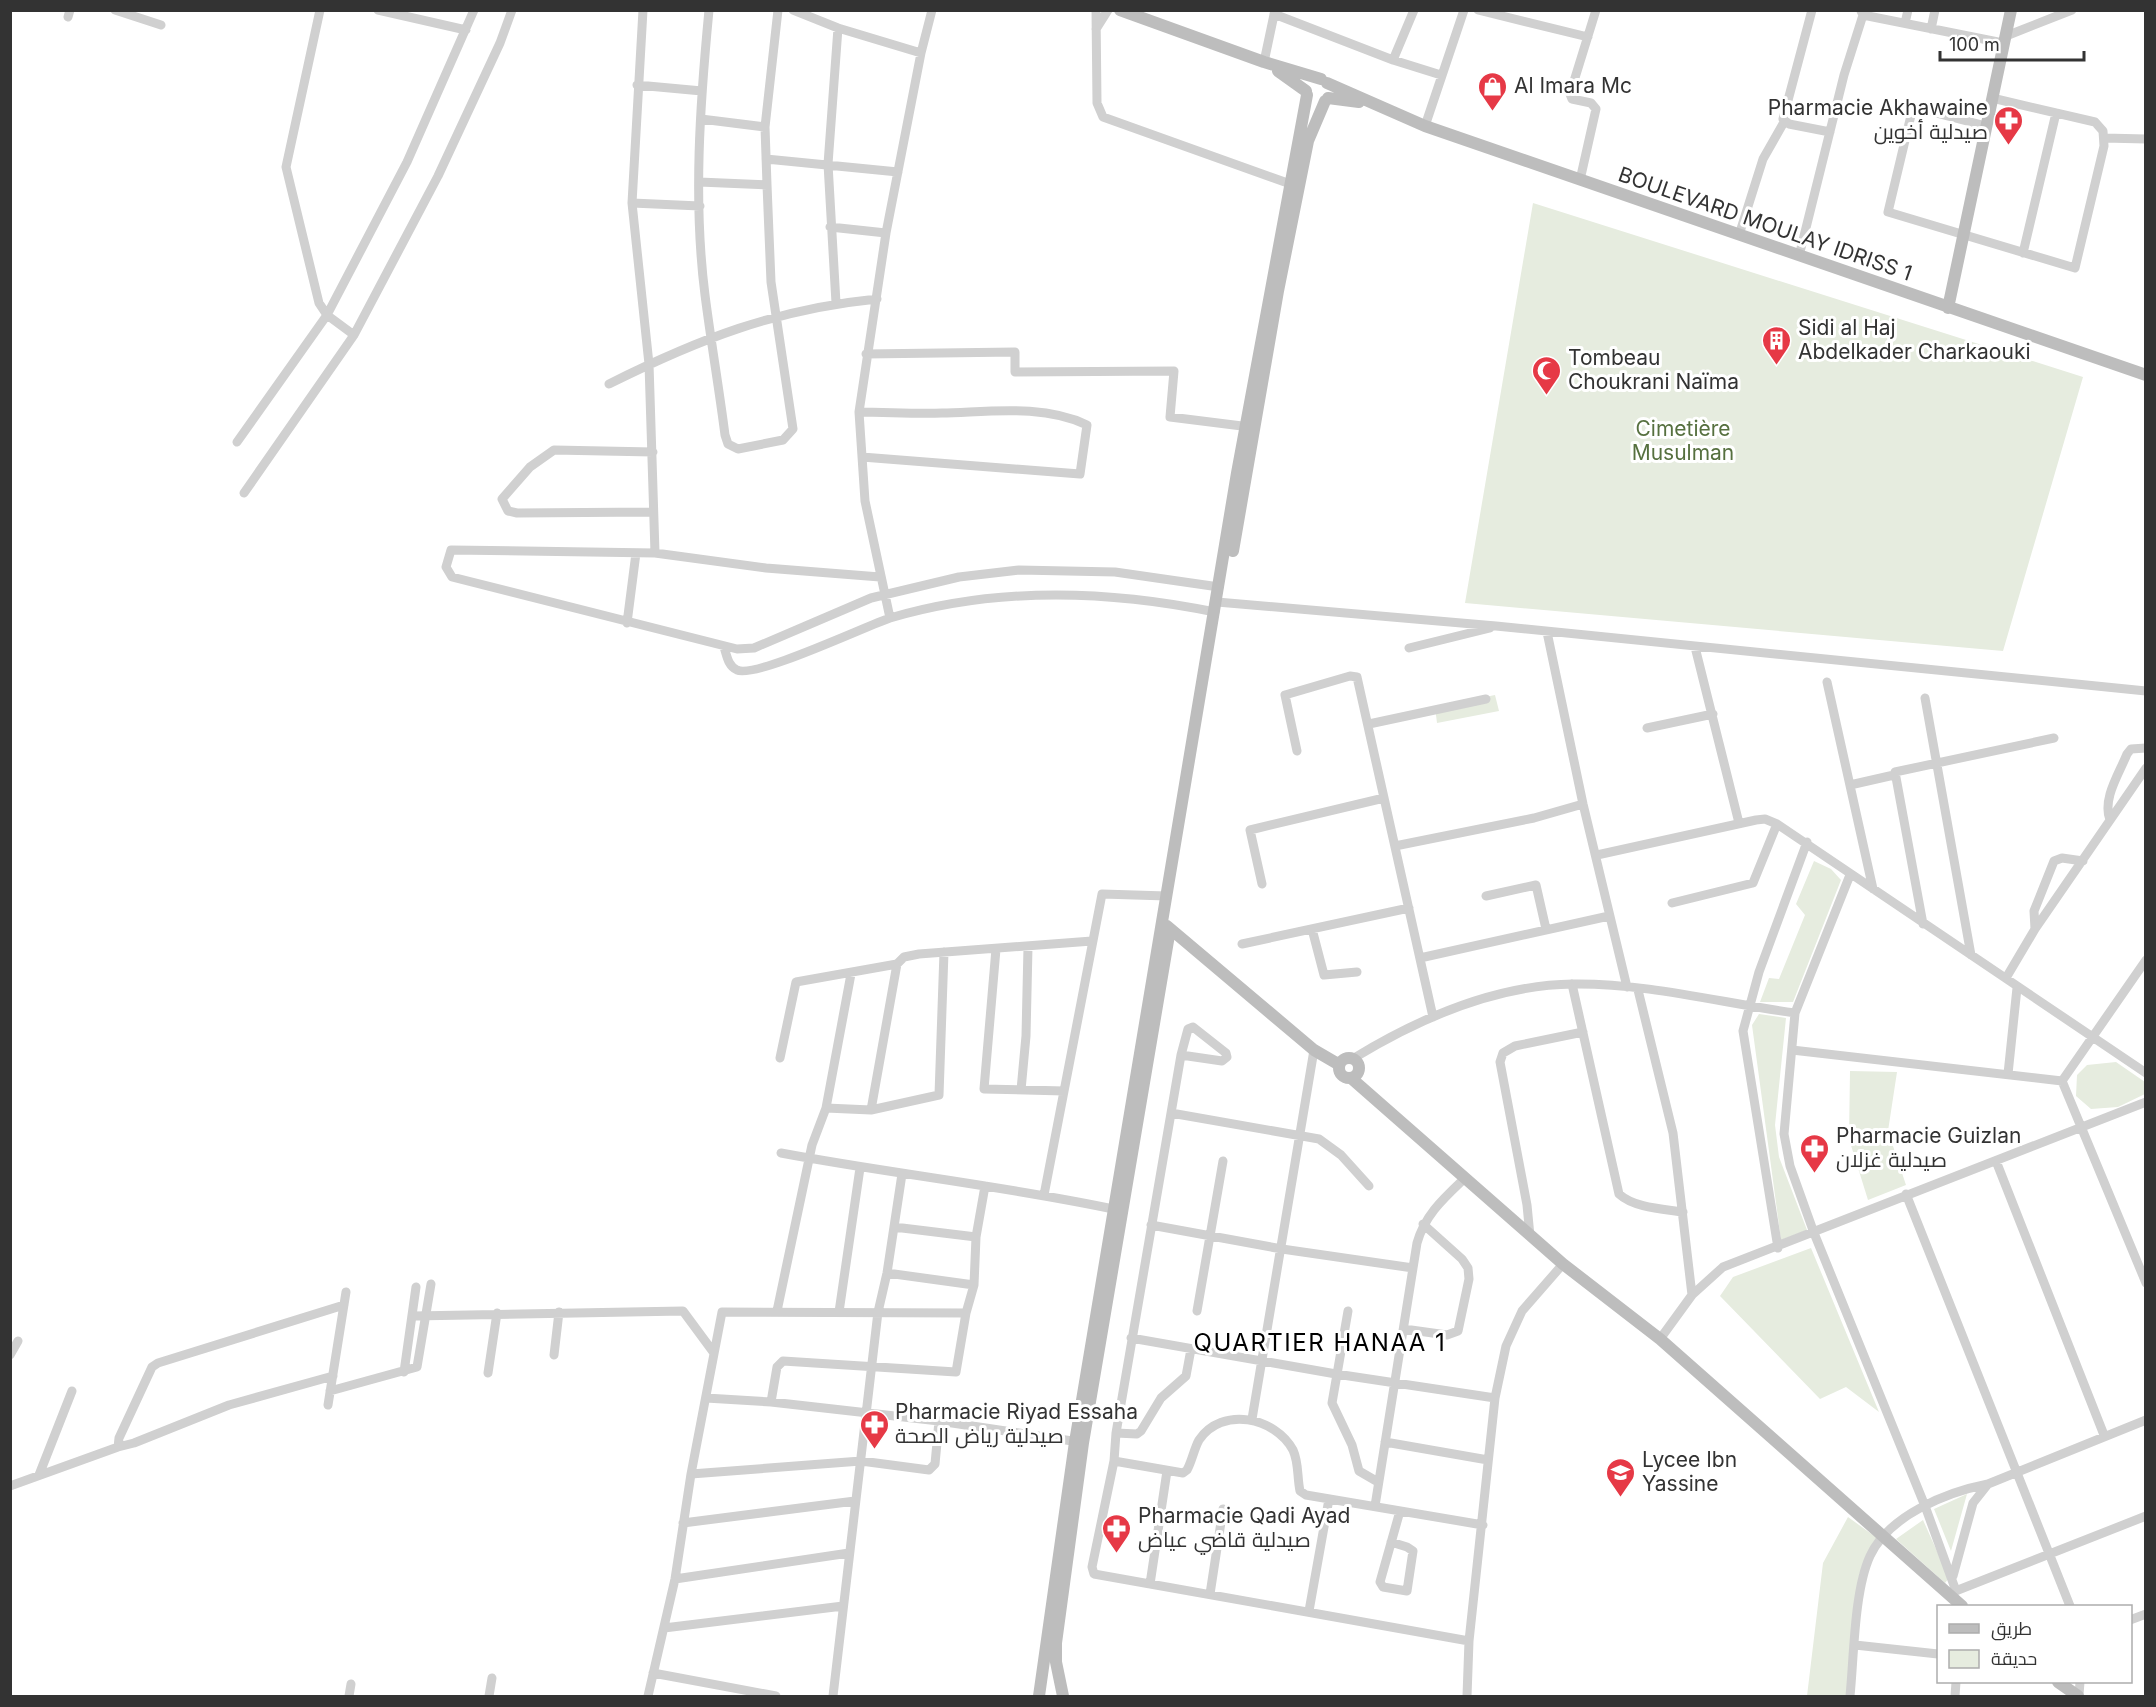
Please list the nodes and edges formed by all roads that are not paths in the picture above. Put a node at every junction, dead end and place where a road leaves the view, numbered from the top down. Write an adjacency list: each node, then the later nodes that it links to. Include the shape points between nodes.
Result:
1 (320, 10): 71 (street, via 286,166 319,303)
2 (378, 10): 30 (street)
3 (474, 10): 30 (street)
4 (512, 10): 73 (street, via 438,176)
5 (643, 10): 38 (street)
6 (709, 10): 39 (street)
7 (778, 10): 49 (street)
8 (793, 10): 27 (street)
9 (932, 10): 33 (street)
10 (1096, 10): 28 (street)
11 (1108, 10): 28 (street)
12 (1120, 10): 35 (main road)
13 (1414, 10): 34 (street)
14 (1464, 10): 36 (street)
15 (1478, 10): 31 (street)
16 (1596, 10): 31 (street)
17 (1812, 10): 46 (street)
18 (1908, 10): 25 (street)
19 (1935, 10): 29 (street)
20 (2011, 10): 32 (main road)
21 (2072, 10): 32 (street)
22 (119, 11): 26 (street)
23 (1275, 12): 34 (street); 35 (street)
24 (1862, 13): 25 (street); 50 (street)
25 (1905, 23): 29 (street)
26 (161, 25)
27 (838, 28): 33 (street); 54 (street)
28 (1096, 29): 59 (street, via 1097,103 1103,117)
29 (1931, 29): 32 (street)
30 (466, 30): 71 (street, via 407,162)
31 (1588, 37): 56 (street, via 1570,94 1572,99 1591,103 1596,109)
32 (2005, 40): 41 (main road)
33 (921, 53): 55 (street)
34 (1393, 60): 36 (street)
35 (1264, 62): 37 (main road, BOULEVARD MOULAY IDRISS 1); 40 (main road)
36 (1441, 75): 47 (street)
37 (1324, 81): 40 (main road, via 1312,80); 42 (main road, via 1330,91); 43 (main road, BOULEVARD MOULAY IDRISS 1)
38 (637, 85): 39 (street); 60 (street)
39 (702, 91): 45 (street)
40 (1306, 93): 42 (main road, via 1315,103); 59 (main road)
41 (1992, 98): 44 (street); 48 (main road)
42 (1327, 99): 43 (main road, BOULEVARD MOULAY IDRISS 1); 59 (main road)
43 (1374, 104): 47 (main road, BOULEVARD MOULAY IDRISS 1)
44 (2056, 113): 51 (street, via 2095,122); 66 (street)
45 (701, 119): 49 (street); 57 (street)
46 (1784, 122): 50 (street); 64 (street, via 1763,159)
47 (1425, 126): 56 (main road, BOULEVARD MOULAY IDRISS 1)
48 (1986, 126): 65 (main road); 65 (street, via 1913,107 1887,207 1892,215)
49 (765, 127): 53 (street)
50 (1830, 132): 67 (street)
51 (2104, 138): 52 (street); 66 (street, via 2075,268)
52 (2145, 139)
53 (766, 159): 54 (street); 58 (street)
54 (828, 164): 55 (street); 62 (street)
55 (898, 172): 63 (street)
56 (1580, 180): 64 (main road, BOULEVARD MOULAY IDRISS 1)
57 (699, 182): 58 (street); 61 (street)
58 (767, 185): 72 (street, via 771,282)
59 (1294, 185): 80 (main road)
60 (632, 203): 61 (street); 76 (street)
61 (700, 206): 74 (street, via 705,294)
62 (830, 227): 63 (street); 69 (street)
63 (886, 233): 68 (street)
64 (1739, 235): 67 (main road, BOULEVARD MOULAY IDRISS 1)
65 (1962, 236): 66 (street); 70 (main road)
66 (2023, 253)
67 (1799, 256): 70 (main road, BOULEVARD MOULAY IDRISS 1)
68 (877, 299): 69 (street); 75 (street)
69 (836, 303): 72 (street)
70 (1948, 308): 77 (main road, BOULEVARD MOULAY IDRISS 1)
71 (327, 315): 73 (street); 81 (street)
72 (777, 316): 74 (street); 74 (street, via 793,421 789,436 783,440 738,448 728,444)
73 (354, 335): 84 (street)
74 (712, 336): 76 (street)
75 (866, 354): 79 (street); 80 (street, via 1015,352 1015,372 1174,371 1170,417)
76 (649, 364): 78 (street); 82 (street)
77 (2145, 375)
78 (609, 384)
79 (859, 412): 83 (street); 83 (street, via 1042,414 1087,425 1080,474)
80 (1250, 427): 89 (main road); 91 (main road)
81 (237, 442)
82 (653, 452): 85 (street); 85 (street, via 554,450 530,467 502,499 508,511 517,513)
83 (862, 457): 88 (street, via 865,501)
84 (244, 493)
85 (652, 512): 86 (street)
86 (656, 552): 87 (street); 88 (street, via 766,568)
87 (636, 553): 93 (street); 93 (street, via 451,550 446,567 452,577 460,580)
88 (880, 577): 90 (street)
89 (1219, 587): 90 (street, via 1115,572 1019,570 959,577); 91 (main road)
90 (885, 595): 92 (street); 96 (street, via 820,618 754,648)
91 (1219, 606): 92 (street, via 1056,595 1004,596 928,607); 94 (street); 115 (main road)
92 (890, 618): 96 (street, via 786,660 744,672 728,662)
93 (627, 623): 96 (street)
94 (1496, 626): 95 (street); 98 (street)
95 (1547, 632): 97 (street); 114 (street)
96 (724, 647)
97 (1695, 647): 100 (street); 103 (street)
98 (1409, 648)
99 (1827, 682): 112 (street)
100 (2145, 691)
101 (1925, 698): 109 (street)
102 (1486, 699): 104 (street)
103 (1713, 714): 105 (street); 117 (street)
104 (1369, 724): 108 (street, via 1358,677 1290,692 1285,700); 113 (street)
105 (1647, 728)
106 (2054, 738): 109 (street)
107 (2145, 748): 116 (street, via 2131,749 2127,754 2108,801)
108 (1297, 751)
109 (1936, 762): 111 (street, via 1898,770); 141 (street)
110 (2145, 768): 116 (street)
111 (1894, 775): 112 (street); 131 (street)
112 (1850, 785): 125 (street)
113 (1384, 798): 120 (street); 124 (street, via 1250,830)
114 (1583, 804): 120 (street); 121 (street)
115 (1185, 817): 126 (main road); 132 (main road)
116 (2110, 820): 122 (street)
117 (1739, 823): 118 (street, via 1765,819); 121 (street)
118 (1777, 824): 119 (street); 128 (street, via 1754,883)
119 (1807, 842): 123 (street); 152 (street, via 1759,972)
120 (1395, 846): 129 (street)
121 (1597, 855): 130 (street)
122 (2083, 861): 135 (street); 135 (street, via 2054,861 2034,911)
123 (1850, 875): 125 (street); 153 (street)
124 (1262, 884)
125 (1873, 889): 131 (street)
126 (1167, 896): 132 (main road); 136 (street, via 1102,894)
127 (1486, 896): 134 (street, via 1536,885)
128 (1672, 903)
129 (1409, 908): 133 (street); 142 (street)
130 (1609, 916): 134 (street); 149 (street)
131 (1923, 924): 141 (street)
132 (1167, 926): 157 (main road); 186 (main road)
133 (1312, 929): 137 (street); 145 (street, via 1324,975)
134 (1546, 929): 142 (street)
135 (2035, 929): 147 (street)
136 (1092, 941): 138 (street); 168 (street)
137 (1242, 944)
138 (1028, 947): 139 (street); 167 (street)
139 (996, 949): 140 (street); 167 (street, via 984,1089)
140 (944, 952): 144 (street, via 908,956); 171 (street, via 939,1095)
141 (1971, 955): 147 (street)
142 (1420, 958): 154 (street)
143 (2145, 960): 156 (street)
144 (897, 964): 146 (street); 171 (street)
145 (1357, 972)
146 (851, 974): 160 (street, via 796,982); 170 (street)
147 (2006, 978): 150 (street)
148 (1572, 984): 149 (street); 154 (street, via 1488,997); 155 (street)
149 (1626, 987): 151 (street)
150 (2017, 988): 156 (street); 164 (street)
151 (1638, 990): 152 (street); 187 (street, via 1673,1133)
152 (1751, 1007): 153 (street); 195 (street, via 1743,1031)
153 (1795, 1013): 158 (street)
154 (1433, 1017): 161 (street)
155 (1583, 1032): 187 (street, via 1619,1194 1642,1204); 193 (street, via 1515,1046 1503,1053 1500,1062)
156 (2093, 1038): 163 (street); 166 (street)
157 (1314, 1050): 162 (main road); 174 (street)
158 (1792, 1050): 164 (street); 191 (street, via 1784,1134 1790,1166)
159 (1181, 1055): 159 (street, via 1190,1027 1226,1053 1227,1058 1222,1061); 172 (street)
160 (780, 1058)
161 (1354, 1058): 162 (main road, via 1345,1058); 165 (main road, via 1358,1072)
162 (1338, 1064): 165 (main road, via 1341,1075)
163 (2145, 1073)
164 (2008, 1074): 166 (street)
165 (1351, 1078): 181 (main road)
166 (2062, 1081): 173 (street)
167 (1021, 1090): 168 (street)
168 (1064, 1090): 185 (street)
169 (2145, 1102): 173 (street)
170 (826, 1108): 171 (street); 176 (street)
171 (871, 1110)
172 (1171, 1113): 174 (street); 189 (street)
173 (2082, 1126): 178 (street); 200 (street)
174 (1301, 1135): 183 (street, via 1328,1145); 196 (street)
175 (782, 1153): 176 (street)
176 (808, 1158): 179 (street); 207 (street)
177 (1223, 1161): 192 (street)
178 (1996, 1161): 184 (street); 243 (street)
179 (860, 1168): 180 (street); 211 (street)
180 (902, 1174): 182 (street); 190 (street)
181 (1464, 1179): 188 (street); 193 (main road)
182 (985, 1185): 185 (street); 194 (street)
183 (1369, 1186)
184 (1906, 1194): 191 (street); 251 (street)
185 (1044, 1195): 186 (street)
186 (1118, 1210): 244 (main road)
187 (1683, 1212): 205 (street)
188 (1423, 1224): 198 (street); 217 (street, via 1462,1258 1470,1279 1458,1330 1447,1335)
189 (1151, 1225): 192 (street); 218 (street)
190 (894, 1227): 194 (street); 199 (street)
191 (1814, 1233): 195 (street); 260 (street)
192 (1210, 1235): 196 (street); 208 (street)
193 (1530, 1236): 197 (main road)
194 (976, 1237): 202 (street)
195 (1778, 1248): 205 (street, via 1723,1267)
196 (1282, 1249): 198 (street); 225 (street)
197 (1563, 1264): 219 (main road); 235 (street, via 1521,1311 1506,1346)
198 (1413, 1268): 217 (street)
199 (887, 1273): 202 (street); 212 (street)
200 (2145, 1283)
201 (431, 1284): 215 (street)
202 (974, 1285): 214 (street)
203 (416, 1287): 216 (street)
204 (346, 1292): 206 (street)
205 (1692, 1295): 219 (street)
206 (344, 1305): 230 (street); 246 (street, via 158,1363 152,1367 118,1438)
207 (777, 1311): 211 (street); 222 (street, via 722,1312)
208 (1197, 1311)
209 (1348, 1311): 229 (street)
210 (559, 1312): 213 (street); 222 (street, via 683,1311); 224 (street)
211 (839, 1312): 212 (street)
212 (878, 1312): 214 (street); 226 (street)
213 (497, 1313): 215 (street); 228 (street)
214 (966, 1313): 226 (street, via 956,1372)
215 (428, 1314): 216 (street); 227 (street, via 419,1365)
216 (412, 1316): 227 (street)
217 (1404, 1329): 231 (street)
218 (1131, 1338): 221 (street); 242 (street)
219 (1659, 1339): 266 (main road)
220 (18, 1341): 223 (street)
221 (1191, 1349): 225 (street); 242 (street, via 1186,1376 1161,1398 1141,1431)
222 (714, 1353): 234 (street)
223 (10, 1354)
224 (554, 1355)
225 (1261, 1361): 229 (street); 239 (street)
226 (872, 1365): 236 (street, via 783,1361 777,1367); 238 (street)
227 (404, 1372): 233 (street)
228 (488, 1373)
229 (1336, 1374): 231 (street); 254 (street, via 1332,1403 1352,1445 1359,1471)
230 (333, 1376): 233 (street); 246 (street, via 229,1405)
231 (1394, 1384): 235 (street); 245 (street)
232 (72, 1391): 253 (street)
233 (330, 1391): 237 (street)
234 (706, 1398): 236 (street); 252 (street)
235 (1495, 1398): 247 (street)
236 (771, 1402): 238 (street)
237 (328, 1405)
238 (867, 1413): 241 (street); 248 (street)
239 (1252, 1419): 250 (street, via 1230,1421 1207,1432 1187,1470); 257 (street, via 1268,1425 1287,1440 1298,1464 1303,1494)
240 (2145, 1420): 243 (street)
241 (939, 1421): 244 (street); 248 (street, via 933,1468)
242 (1116, 1433): 249 (street)
243 (2104, 1435): 251 (street)
244 (1079, 1442): 292 (main road); 293 (main road, via 1056,1643)
245 (1385, 1442): 247 (street); 254 (street)
246 (118, 1447): 253 (street)
247 (1488, 1460): 265 (street)
248 (861, 1461): 252 (street); 258 (street)
249 (1114, 1461): 250 (street); 272 (street, via 1092,1571 1099,1576)
250 (1167, 1471): 272 (street)
251 (2017, 1471): 255 (street); 269 (street)
252 (691, 1474): 264 (street)
253 (39, 1475): 256 (street)
254 (1378, 1482): 259 (street)
255 (1988, 1484): 260 (street, via 1965,1488); 271 (street, via 1973,1503)
256 (10, 1486)
257 (1329, 1499): 259 (street); 278 (street)
258 (855, 1501): 264 (street); 268 (street)
259 (1375, 1506): 262 (street)
260 (1925, 1506): 266 (street); 271 (street)
261 (1223, 1509): 274 (street)
262 (1400, 1511): 265 (street); 267 (street)
263 (2145, 1516): 269 (street)
264 (683, 1523): 270 (street)
265 (1483, 1525): 280 (street)
266 (1883, 1536): 273 (main road); 281 (street, via 1870,1556 1863,1581)
267 (1391, 1542): 267 (street, via 1413,1551 1407,1591 1381,1586)
268 (849, 1553): 270 (street); 277 (street)
269 (2049, 1554): 273 (street); 276 (street)
270 (675, 1579): 279 (street)
271 (1953, 1579): 273 (street)
272 (1150, 1584): 274 (street)
273 (1953, 1592): 275 (main road)
274 (1210, 1594): 278 (street)
275 (1961, 1605)
276 (2070, 1605)
277 (843, 1606): 279 (street); 291 (street)
278 (1309, 1611): 280 (street)
279 (664, 1628): 283 (street)
280 (1469, 1641): 294 (street)
281 (1855, 1645): 282 (street); 295 (street)
282 (1937, 1654)
283 (653, 1673): 289 (street); 290 (street)
284 (492, 1678): 288 (street)
285 (2059, 1683): 296 (main road)
286 (351, 1684): 287 (street)
287 (349, 1696)
288 (489, 1696)
289 (648, 1696)
290 (776, 1696)
291 (832, 1696)
292 (1039, 1696)
293 (1063, 1696)
294 (1467, 1696)
295 (1850, 1696)
296 (2078, 1696)

